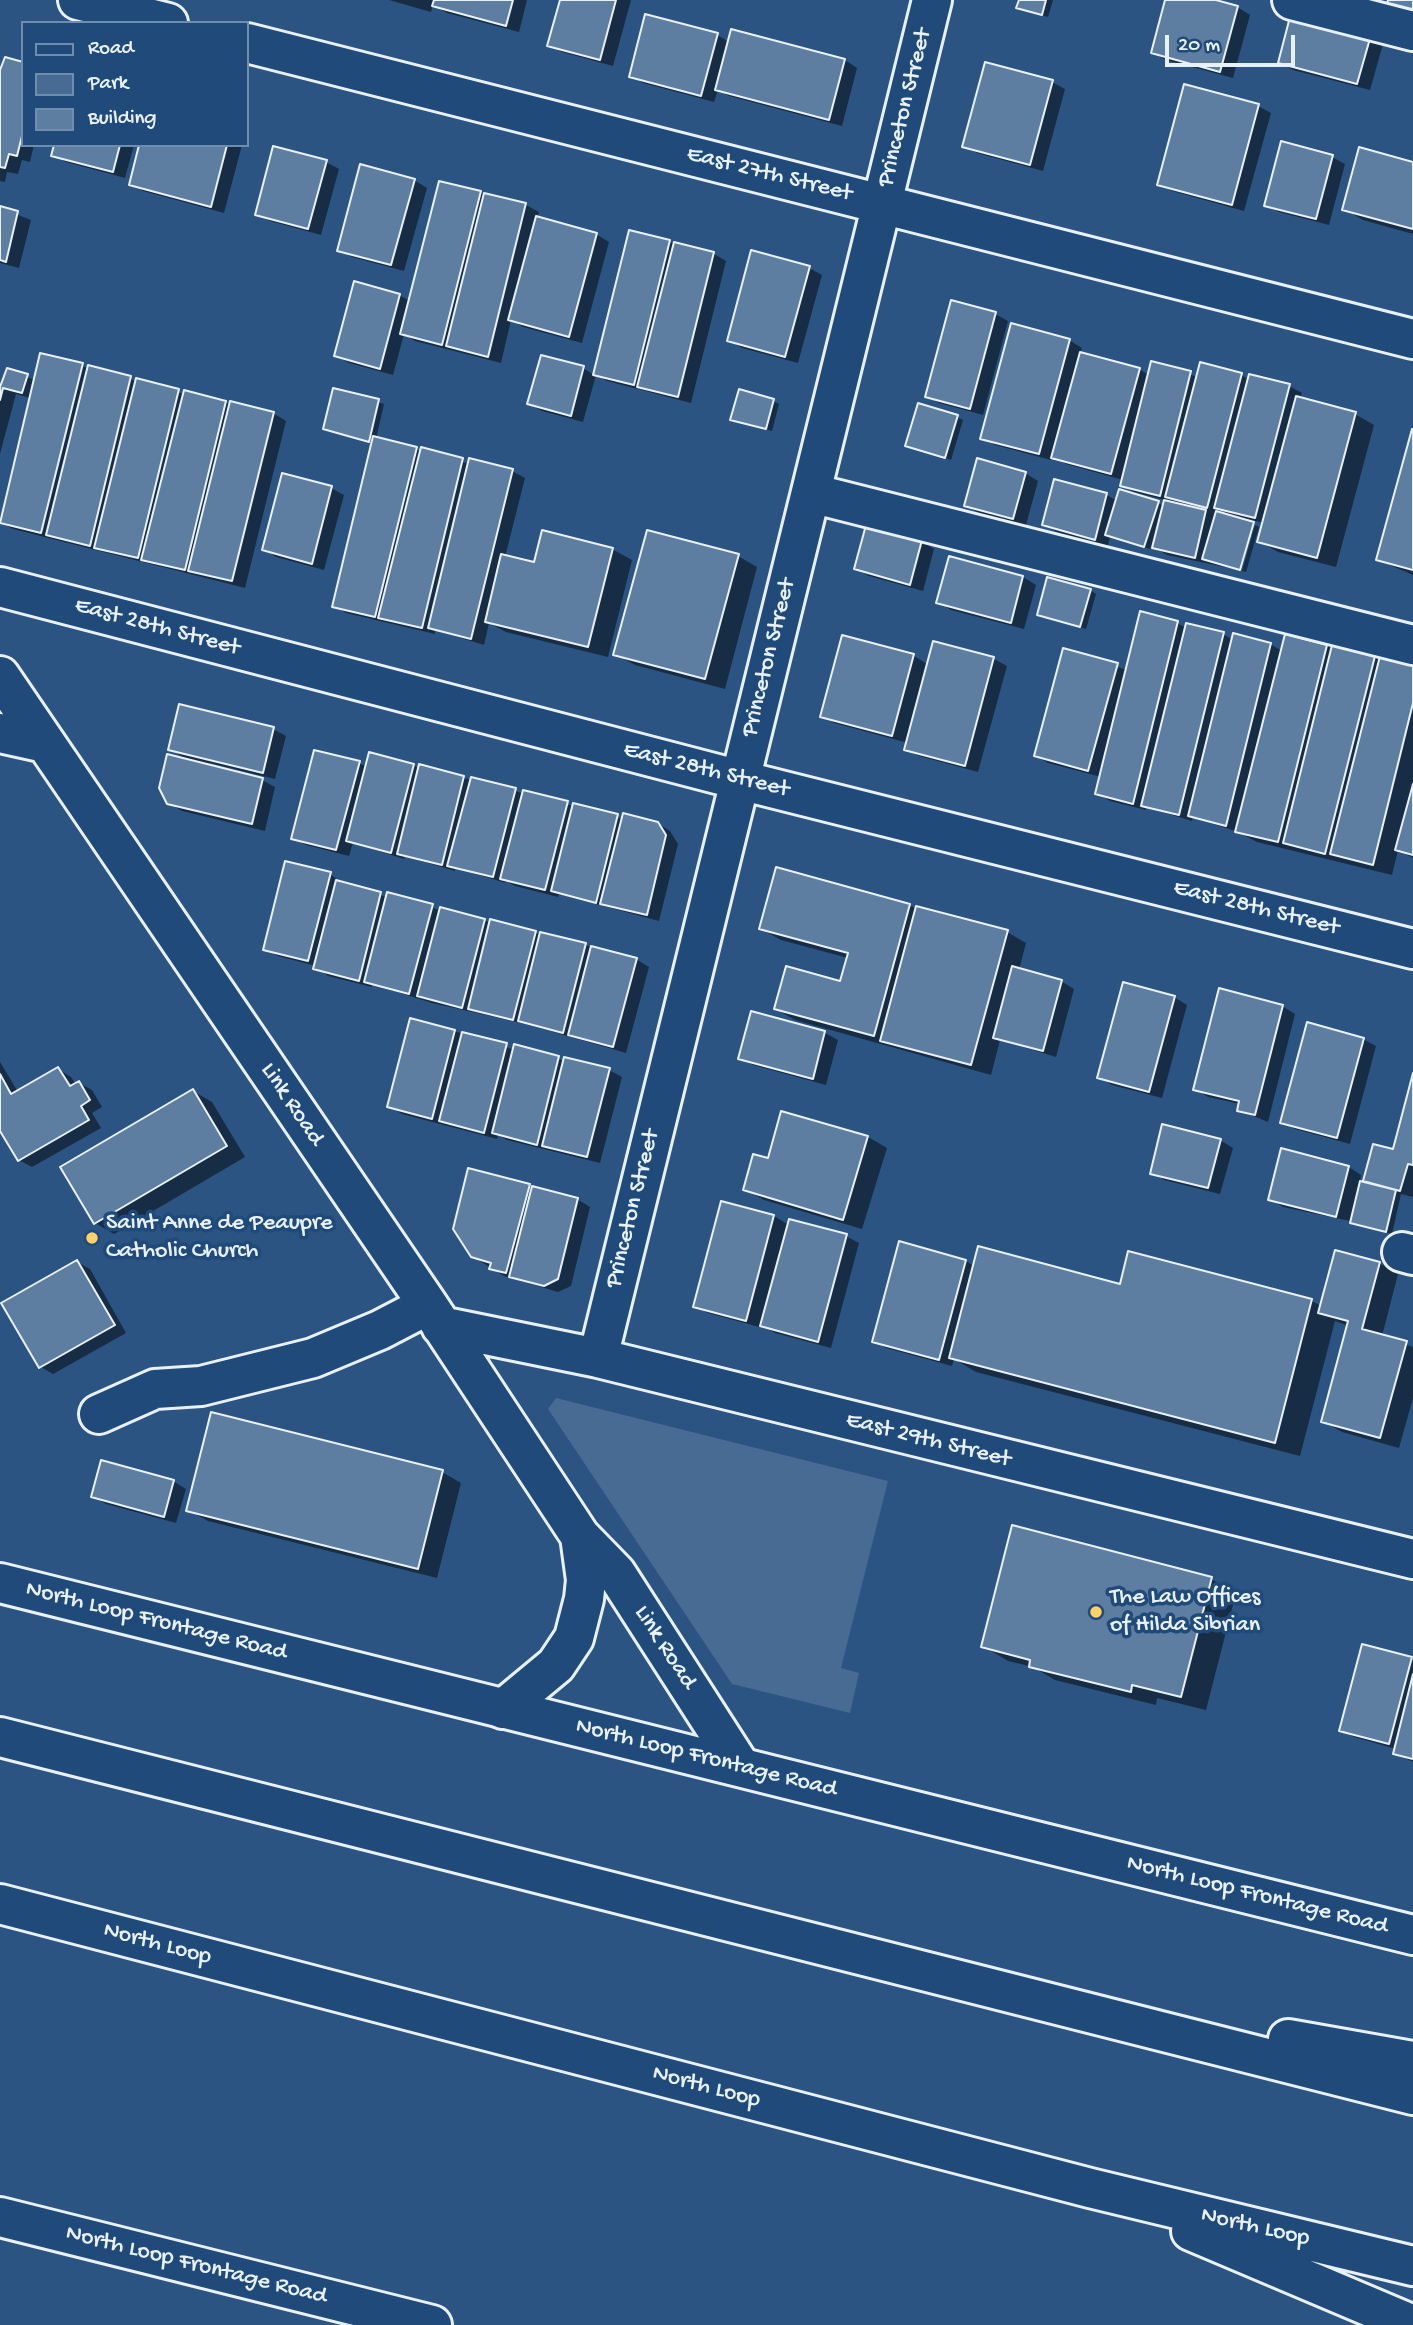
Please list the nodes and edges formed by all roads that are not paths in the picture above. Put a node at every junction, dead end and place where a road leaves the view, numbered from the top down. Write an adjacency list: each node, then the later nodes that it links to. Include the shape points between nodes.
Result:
1 (78, 0): 4 (main road)
2 (932, 0): 7 (main road, Princeton Street)
3 (1292, 0): 5 (main road)
4 (160, 21)
5 (1413, 31)
6 (248, 43): 7 (main road, East 27th Street)
7 (882, 203): 8 (main road, East 27th Street); 9 (main road, Princeton Street)
8 (1413, 339)
9 (811, 493): 11 (main road); 15 (main road, Princeton Street)
10 (0, 587): 15 (main road, East 28th Street)
11 (1413, 645)
12 (0, 676): 14 (main road, Link Road)
13 (0, 733): 14 (main road)
14 (45, 743): 17 (main road, Link Road)
15 (740, 780): 16 (main road, East 28th Street); 18 (main road, Princeton Street)
16 (1413, 948)
17 (435, 1315): 18 (main road, East 29th Street); 19 (main road, via 380,1330 313,1358 201,1386 155,1389); 20 (main road, Link Road)
18 (598, 1358): 21 (main road, East 29th Street)
19 (99, 1414)
20 (580, 1536): 23 (main road, Link Road, via 585,1590 574,1638 556,1665); 25 (main road, Link Road, via 616,1573)
21 (1413, 1559)
22 (0, 1583): 23 (main road, North Loop Frontage Road)
23 (503, 1709): 25 (main road, North Loop Frontage Road)
24 (0, 1737): 28 (main road)
25 (740, 1766): 27 (main road, North Loop Frontage Road)
26 (0, 1904): 31 (main road, North Loop)
27 (1413, 1935)
28 (992, 1987): 29 (main road); 30 (main road)
29 (1413, 2061)
30 (1413, 2095)
31 (1090, 2188): 33 (main road, North Loop); 35 (main road)
32 (0, 2217): 34 (main road, North Loop Frontage Road)
33 (1413, 2266)
34 (432, 2325)
35 (1413, 2325)

